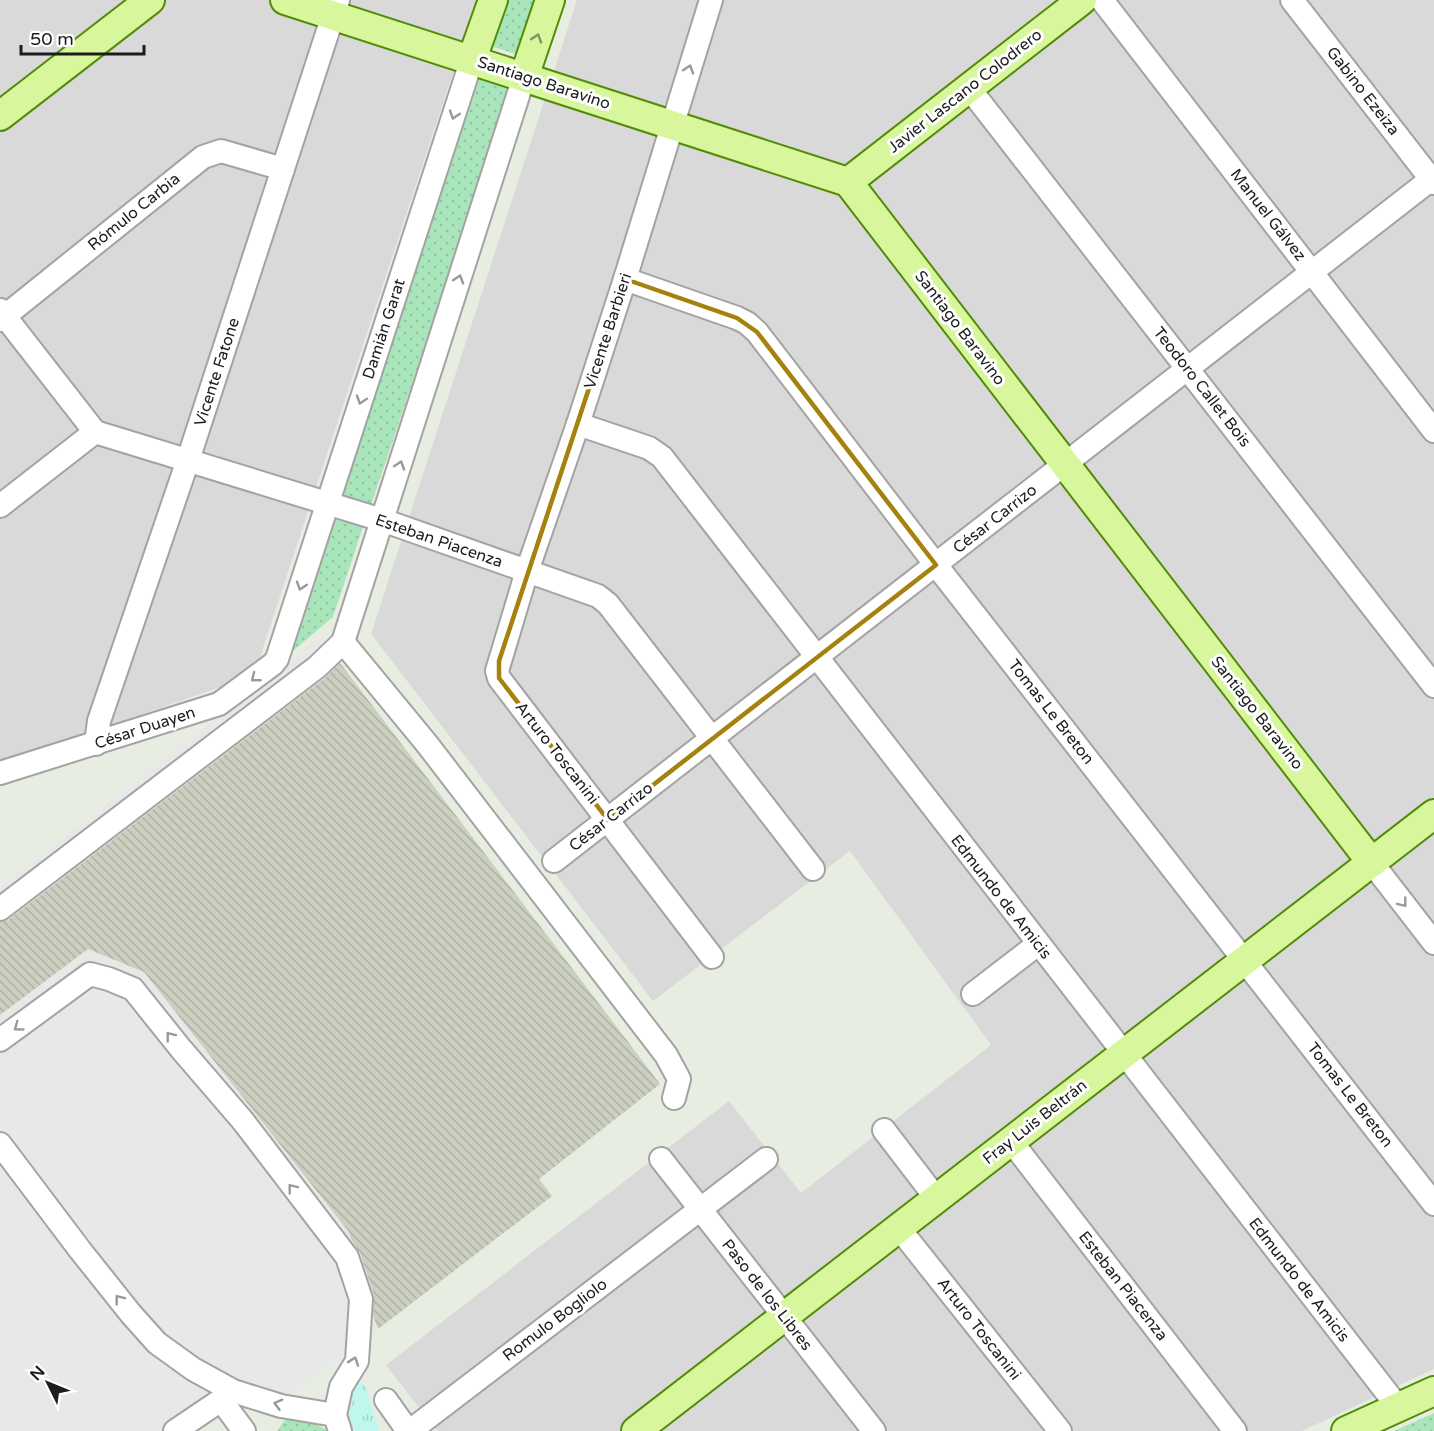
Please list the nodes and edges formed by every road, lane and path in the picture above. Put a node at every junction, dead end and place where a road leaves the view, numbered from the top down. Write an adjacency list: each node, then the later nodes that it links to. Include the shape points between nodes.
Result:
1 (150, 0): 13 (main road)
2 (285, 0): 9 (main road, Santiago Baravino)
3 (493, 0): 10 (main road, Damián Garat)
4 (550, 0): 11 (main road, one-way to 4)
5 (711, 0): 14 (street, Vicente Barbieri, one-way to 5)
6 (1082, 0): 12 (main road, Javier Lascano Colodrero)
7 (1102, 0): 18 (street, Manuel Gálvez)
8 (1292, 0): 16 (street, Gabino Ezeiza)
9 (336, 8): 10 (main road, Santiago Baravino); 15 (street, Vicente Fatone)
10 (472, 59): 11 (main road, Santiago Baravino); 27 (street, Damián Garat, one-way to 27)
11 (524, 77): 14 (main road, Santiago Baravino); 29 (street, one-way to 11)
12 (969, 88): 17 (main road, Javier Lascano Colodrero); 21 (street, Teodoro Callet Bois)
13 (0, 116)
14 (671, 125): 17 (main road, Santiago Baravino); 19 (street, Vicente Barbieri)
15 (283, 169): 20 (street, Rómulo Carbia, via 221,151 203,157); 25 (street, Vicente Fatone)
16 (1433, 180): 18 (street, César Carrizo)
17 (848, 182): 26 (main road, Santiago Baravino)
18 (1311, 272): 21 (street, César Carrizo); 23 (street, Manuel Gálvez)
19 (625, 279): 22 (street, Vicente Barbieri); 30 (street, Tomas Le Breton, via 737,318 757,332)
20 (2, 315): 24 (street)
21 (1186, 368): 26 (street, César Carrizo); 36 (street, Teodoro Callet Bois)
22 (578, 424): 31 (street, Vicente Barbieri); 33 (street, Edmundo de Amicis, via 656,451)
23 (1434, 431)
24 (95, 432): 25 (street, Esteban Piacenza); 28 (street)
25 (188, 460): 27 (street, Esteban Piacenza); 38 (street, Vicente Fatone, via 99,720)
26 (1065, 465): 30 (street, César Carrizo); 43 (main road, Santiago Baravino)
27 (327, 504): 29 (street, Esteban Piacenza); 34 (street, Damián Garat, one-way to 34)
28 (0, 507)
29 (382, 520): 31 (street, Esteban Piacenza); 32 (street)
30 (936, 565): 33 (street, César Carrizo); 49 (street, Tomas Le Breton)
31 (527, 571): 35 (street, Vicente Barbieri); 37 (street, Esteban Piacenza, via 589,591 608,604)
32 (344, 642): 45 (street, via 317,667); 53 (street, via 666,1055 679,1079)
33 (816, 658): 37 (street, César Carrizo); 47 (street, Edmundo de Amicis)
34 (277, 659): 38 (street, César Duayen, one-way to 38, via 219,704)
35 (499, 661): 41 (street, Arturo Toscanini, via 499,678)
36 (1434, 686)
37 (711, 738): 41 (street, César Carrizo); 44 (street, Esteban Piacenza)
38 (96, 744): 39 (street, César Duayen)
39 (0, 773)
40 (1434, 814): 43 (main road, Fray Luis Beltrán)
41 (608, 820): 42 (street, César Carrizo); 48 (street, Arturo Toscanini)
42 (554, 861)
43 (1372, 863): 46 (street, Santiago Baravino, one-way to 46); 49 (main road, Fray Luis Beltrán)
44 (813, 869)
45 (0, 909)
46 (1434, 943)
47 (1038, 944): 50 (street); 52 (street, Edmundo de Amicis)
48 (712, 957)
49 (1245, 960): 52 (main road, Fray Luis Beltrán); 60 (street, Tomas Le Breton)
50 (973, 994)
51 (0, 1040): 67 (street, one-way to 51, via 341,1387 357,1360 361,1299 346,1257 243,1121 133,989 90,974)
52 (1124, 1054): 55 (main road, Fray Luis Beltrán); 66 (street, Edmundo de Amicis)
53 (674, 1098)
54 (884, 1130): 59 (street)
55 (1011, 1140): 59 (main road, Fray Luis Beltrán); 74 (street, Esteban Piacenza)
56 (0, 1144): 67 (street, one-way to 56, via 233,1391 157,1343)
57 (662, 1159): 61 (street, Paso de los Libres)
58 (766, 1159): 61 (street, Romulo Bogliolo)
59 (936, 1198): 62 (main road, Fray Luis Beltrán)
60 (1434, 1204)
61 (700, 1209): 63 (street, Paso de los Libres); 70 (street, Romulo Bogliolo)
62 (898, 1227): 63 (main road, Fray Luis Beltrán); 73 (street, Arturo Toscanini)
63 (783, 1316): 71 (main road, Fray Luis Beltrán); 72 (street, Paso de los Libres)
64 (1434, 1391): 66 (main road)
65 (386, 1400): 70 (street)
66 (1398, 1407): 75 (main road)
67 (337, 1423)
68 (175, 1431): 69 (street, via 221,1400)
69 (244, 1431)
70 (409, 1431)
71 (636, 1431)
72 (874, 1431)
73 (1060, 1431)
74 (1235, 1431)
75 (1346, 1431)

